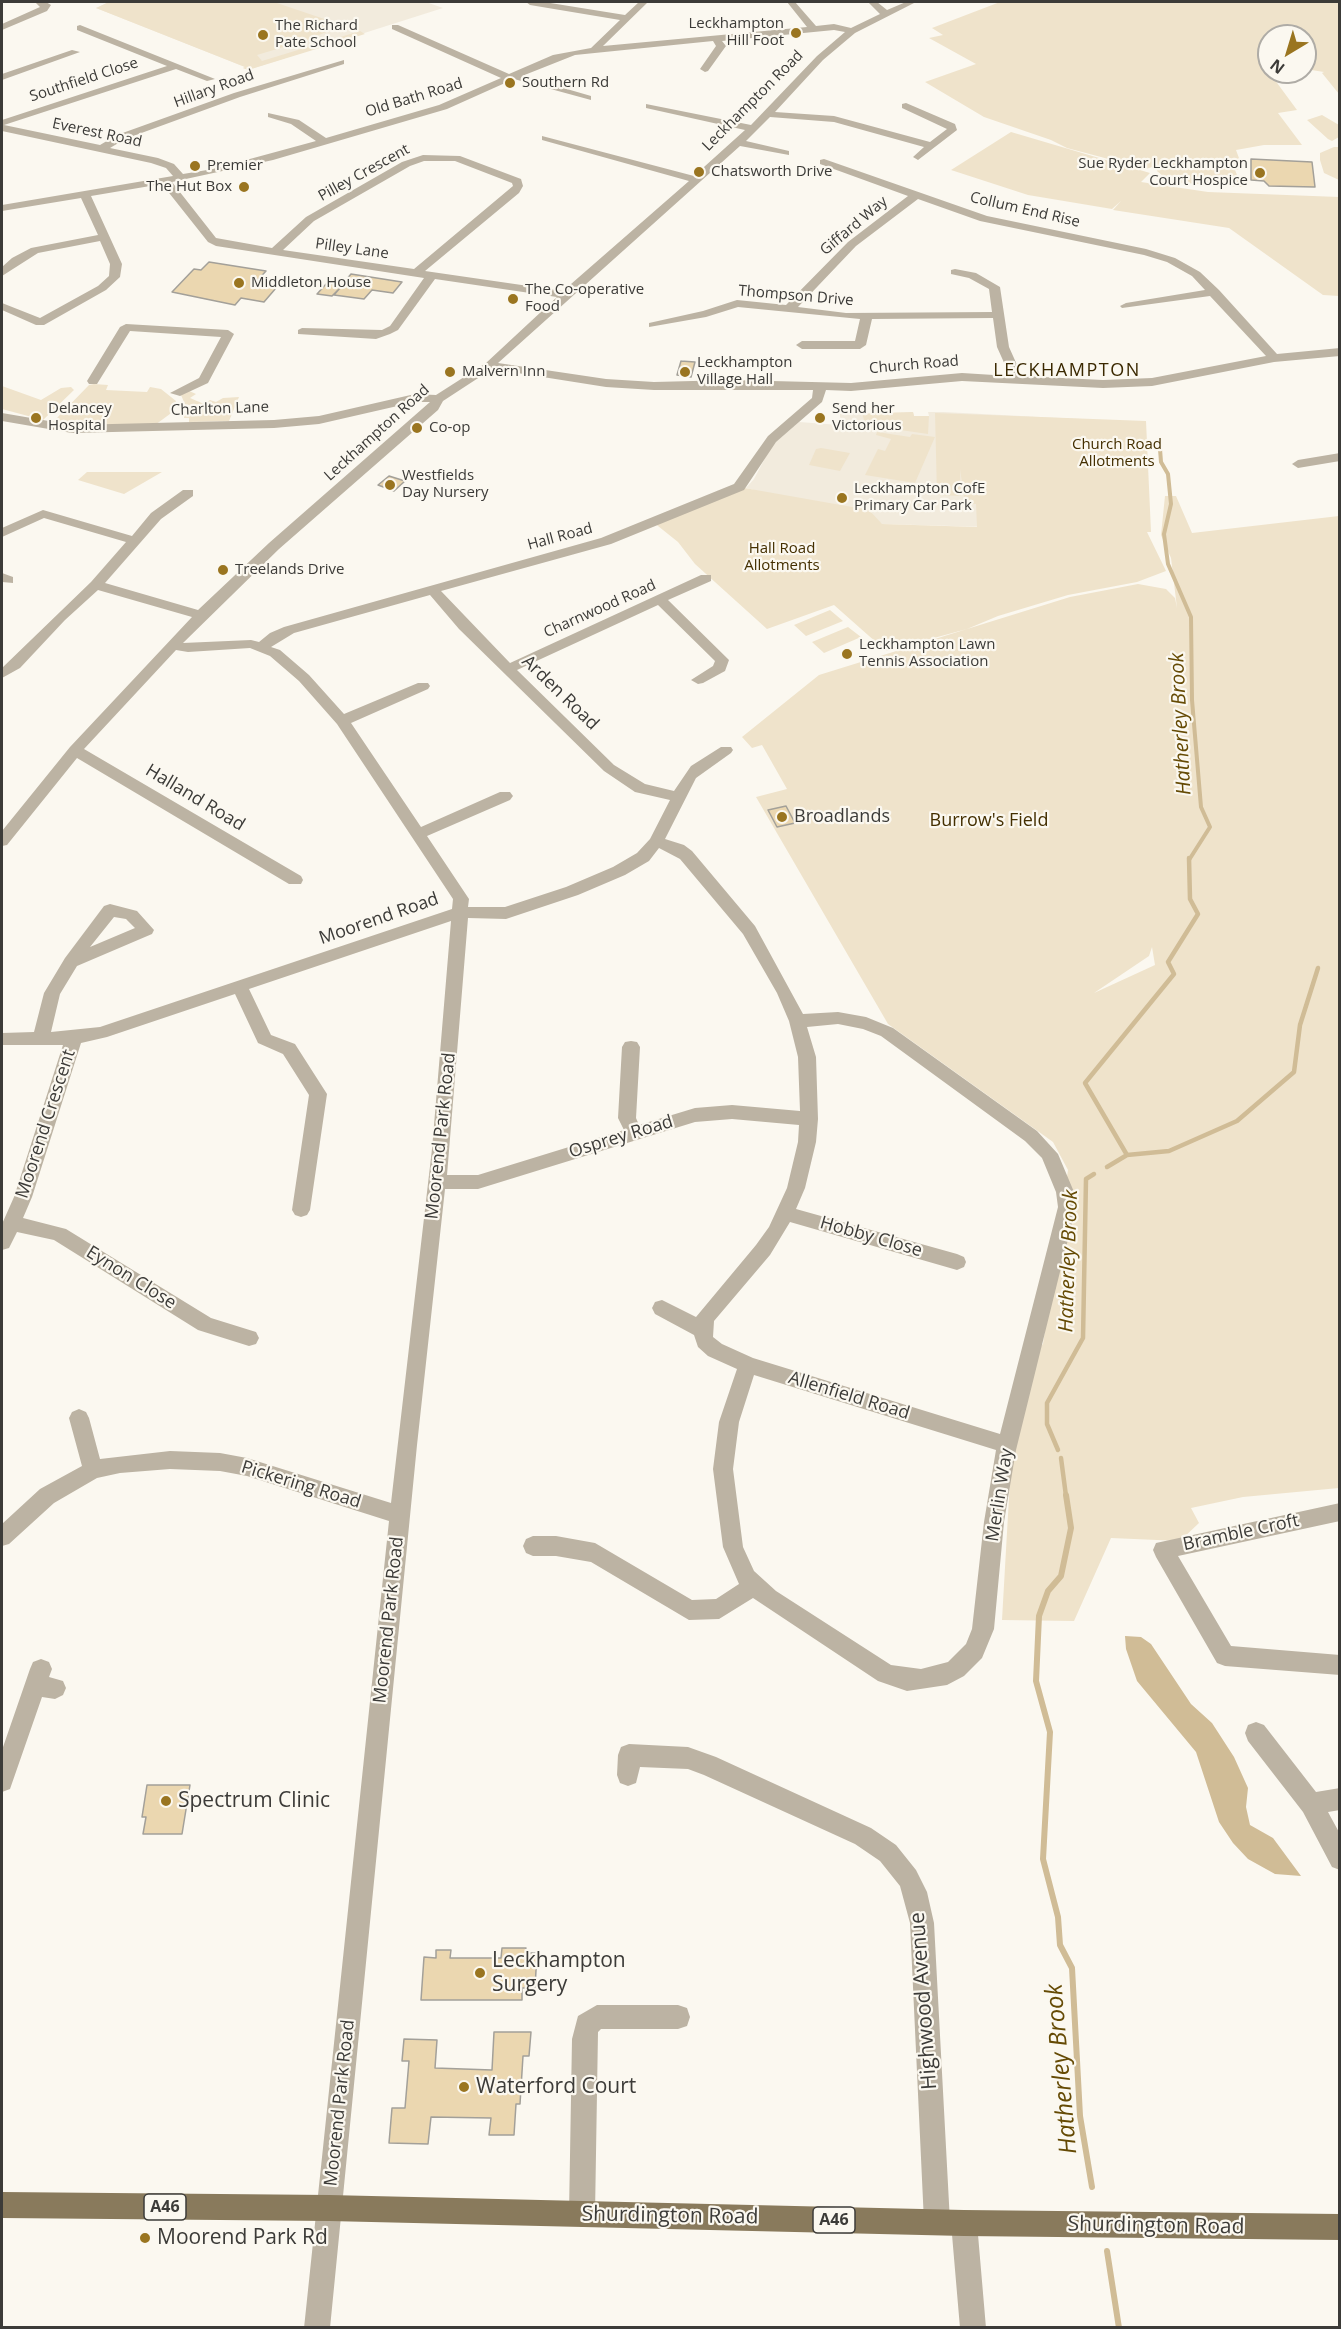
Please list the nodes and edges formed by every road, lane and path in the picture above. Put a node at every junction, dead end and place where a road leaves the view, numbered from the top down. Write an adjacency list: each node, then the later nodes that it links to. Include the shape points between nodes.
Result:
1 (39, 2): 9 (street, via 46,5 38,12)
2 (530, 2): 8 (street)
3 (644, 2): 8 (street)
4 (791, 2): 13 (street)
5 (872, 2): 7 (street)
6 (912, 2): 7 (street)
7 (883, 17): 11 (street, Old Bath Road); 14 (street, Leckhampton Road)
8 (627, 18): 16 (street)
9 (2, 27)
10 (394, 27): 22 (street)
11 (834, 27): 13 (street, Old Bath Road); 14 (street, Old Bath Road)
12 (80, 28): 19 (street)
13 (814, 29): 15 (street, Old Bath Road)
14 (852, 31): 27 (street, Leckhampton Road, via 820,58)
15 (717, 40): 16 (street, Old Bath Road); 20 (street, via 720,46)
16 (595, 49): 22 (street, Old Bath Road, via 556,57)
17 (75, 52): 21 (street)
18 (341, 62): 35 (street, Hillary Road, via 121,137)
19 (176, 66): 23 (street); 29 (street, Southfield Close)
20 (705, 69)
21 (2, 77)
22 (512, 77): 24 (street); 32 (street, Old Bath Road, via 437,109)
23 (210, 79)
24 (587, 98)
25 (906, 106): 34 (street, via 949,124 952,130)
26 (641, 114): 30 (street, via 654,103)
27 (767, 114): 30 (street, Leckhampton Road); 34 (street, via 834,119)
28 (272, 115): 32 (street, via 295,122)
29 (2, 125): 35 (street, Everest Road)
30 (753, 129): 33 (street, Leckhampton Road)
31 (546, 138): 40 (street)
32 (322, 140): 39 (street, Old Bath Road)
33 (737, 142): 36 (street); 40 (street, Leckhampton Road)
34 (932, 146): 37 (street)
35 (101, 149): 39 (street, Everest Road, via 164,164)
36 (785, 153)
37 (918, 157)
38 (824, 162): 43 (street, Collum End Rise)
39 (181, 178): 41 (street, Old Bath Road)
40 (695, 179): 52 (street, Leckhampton Road)
41 (165, 181): 42 (street, Old Bath Road); 46 (street, Pilley Lane, via 212,240)
42 (84, 192): 44 (street, Old Bath Road); 45 (street)
43 (916, 195): 51 (street, Collum End Rise, via 984,219 1163,257 1190,270); 55 (street, Giffard Way, via 852,244)
44 (2, 208)
45 (104, 237): 48 (street, via 35,250 15,260); 53 (street, via 117,268 102,288 40,323)
46 (275, 252): 49 (street, Pilley Lane); 49 (street, Pilley Crescent, via 310,219 423,158 456,158 517,181 515,191)
47 (955, 272): 56 (street, via 972,275 994,287)
48 (2, 273)
49 (416, 273): 50 (street, Pilley Lane)
50 (432, 275): 52 (street, Pilley Lane); 59 (street, via 390,330 376,335)
51 (1215, 292): 54 (street); 62 (street, Collum End Rise)
52 (565, 296): 63 (street, Leckhampton Road)
53 (2, 306)
54 (1126, 306)
55 (790, 308): 57 (street, Thompson Drive); 58 (street, Thompson Drive, via 738,303)
56 (999, 315): 57 (street, Thompson Drive); 64 (street, via 1003,347)
57 (867, 316): 60 (street, via 860,345)
58 (653, 325)
59 (302, 332)
60 (802, 345)
61 (1340, 352): 62 (street, Church Road)
62 (1274, 358): 64 (street, Church Road, via 1152,382)
63 (490, 365): 66 (street, Church Road, via 641,386); 68 (street, Leckhampton Road)
64 (1017, 380): 66 (street, Church Road, via 962,377)
65 (93, 381): 67 (street, via 126,327 228,334 202,382)
66 (820, 387): 77 (street, Hall Road, via 818,399 772,439 739,487 606,541)
67 (176, 393)
68 (438, 399): 69 (street, Charlton Lane, via 415,398 319,420 274,424 72,429); 79 (street, Leckhampton Road, via 434,407)
69 (2, 417)
70 (1340, 458): 71 (street)
71 (1298, 464)
72 (188, 493): 74 (street, via 156,516)
73 (2, 533): 74 (street, via 40,509)
74 (134, 540): 76 (street)
75 (706, 578): 78 (street, Charnwood Road)
76 (96, 585): 79 (street); 83 (street)
77 (432, 589): 81 (street, Hall Road, via 289,630); 82 (street, Arden Road)
78 (660, 600): 82 (street, Charnwood Road); 84 (street, via 722,660 720,668)
79 (201, 615): 80 (street, Leckhampton Road)
80 (173, 645): 81 (street, Moorend Road, via 188,648 232,643); 87 (street, Leckhampton Road)
81 (262, 647): 86 (street, Moorend Road, via 275,652 304,678)
82 (508, 669): 90 (street, Arden Road, via 621,778 640,788)
83 (2, 674)
84 (698, 680)
85 (423, 686): 86 (street)
86 (342, 721): 91 (street, Moorend Road)
87 (75, 750): 92 (street, Leckhampton Road); 94 (street, Halland Road)
88 (726, 750): 90 (street, via 696,769)
89 (506, 796): 91 (street)
90 (679, 797): 93 (street)
91 (418, 834): 95 (street, Moorend Road, via 452,882 461,899)
92 (2, 841)
93 (656, 842): 95 (street, via 636,862 572,891 506,913); 98 (street, via 686,855 734,911 770,964)
94 (295, 880)
95 (461, 912): 97 (street, Moorend Road); 105 (street, Moorend Park Road)
96 (71, 962): 101 (street, via 52,993)
97 (240, 987): 99 (street, Moorend Road, via 101,1033); 106 (street, via 264,1039 289,1049 318,1094)
98 (797, 1021): 103 (street, via 807,1057); 116 (street, Merlin Way, via 838,1018 887,1032 1031,1136 1055,1166 1067,1207)
99 (74, 1038): 101 (street, Moorend Road); 108 (street, Moorend Crescent)
100 (2, 1039): 101 (street, Moorend Road)
101 (41, 1039)
102 (631, 1047): 104 (street, via 627,1118)
103 (809, 1119): 104 (street, Osprey Road, via 714,1113); 107 (street, via 802,1165)
104 (634, 1132): 105 (street, Osprey Road, via 478,1182)
105 (437, 1182): 119 (street, Moorend Park Road)
106 (301, 1210)
107 (785, 1213): 110 (street, Hobby Close); 112 (street, via 764,1250 705,1318)
108 (12, 1223): 109 (street, Moorend Crescent); 113 (street, Eynon Close, via 59,1234 205,1324)
109 (2, 1243)
110 (957, 1262)
111 (662, 1308): 112 (street, Allenfield Road)
112 (702, 1330): 114 (street, Allenfield Road, via 705,1341 715,1350)
113 (249, 1338)
114 (748, 1365): 116 (street, Allenfield Road); 122 (street, Merlin Way, via 729,1422 723,1469 734,1547)
115 (79, 1418): 117 (street)
116 (1008, 1445): 122 (street, Merlin Way, via 980,1641 965,1661 947,1675 914,1680 886,1674)
117 (93, 1470): 119 (street, Pickering Road, via 170,1460 220,1462 275,1474); 120 (street, Pickering Road, via 47,1496)
118 (1340, 1512): 123 (street, Bramble Croft, via 1163,1550 1226,1656)
119 (400, 1515): 133 (street, Moorend Park Road)
120 (2, 1537)
121 (533, 1547): 122 (street, via 556,1546 595,1553 689,1611 719,1609)
122 (754, 1586)
123 (1340, 1665)
124 (44, 1681): 127 (street)
125 (1256, 1733): 129 (street)
126 (629, 1756): 135 (street, Highwood Avenue, via 688,1758 708,1765 863,1836 888,1853 908,1878 922,1923)
127 (2, 1781)
128 (1340, 1799): 129 (street)
129 (1311, 1804): 130 (street)
130 (1340, 1859)
131 (678, 2016): 134 (street, via 597,2017 587,2025)
132 (2, 2205): 133 (main road, Shurdington Road / A46)
133 (329, 2208): 134 (main road, Shurdington Road / A46); 138 (street, Moorend Park Road)
134 (582, 2214): 135 (main road, Shurdington Road / A46)
135 (937, 2222): 136 (main road, Shurdington Road / A46)
136 (964, 2223): 137 (main road, Shurdington Road / A46); 139 (street)
137 (1340, 2227)
138 (317, 2328)
139 (973, 2328)

